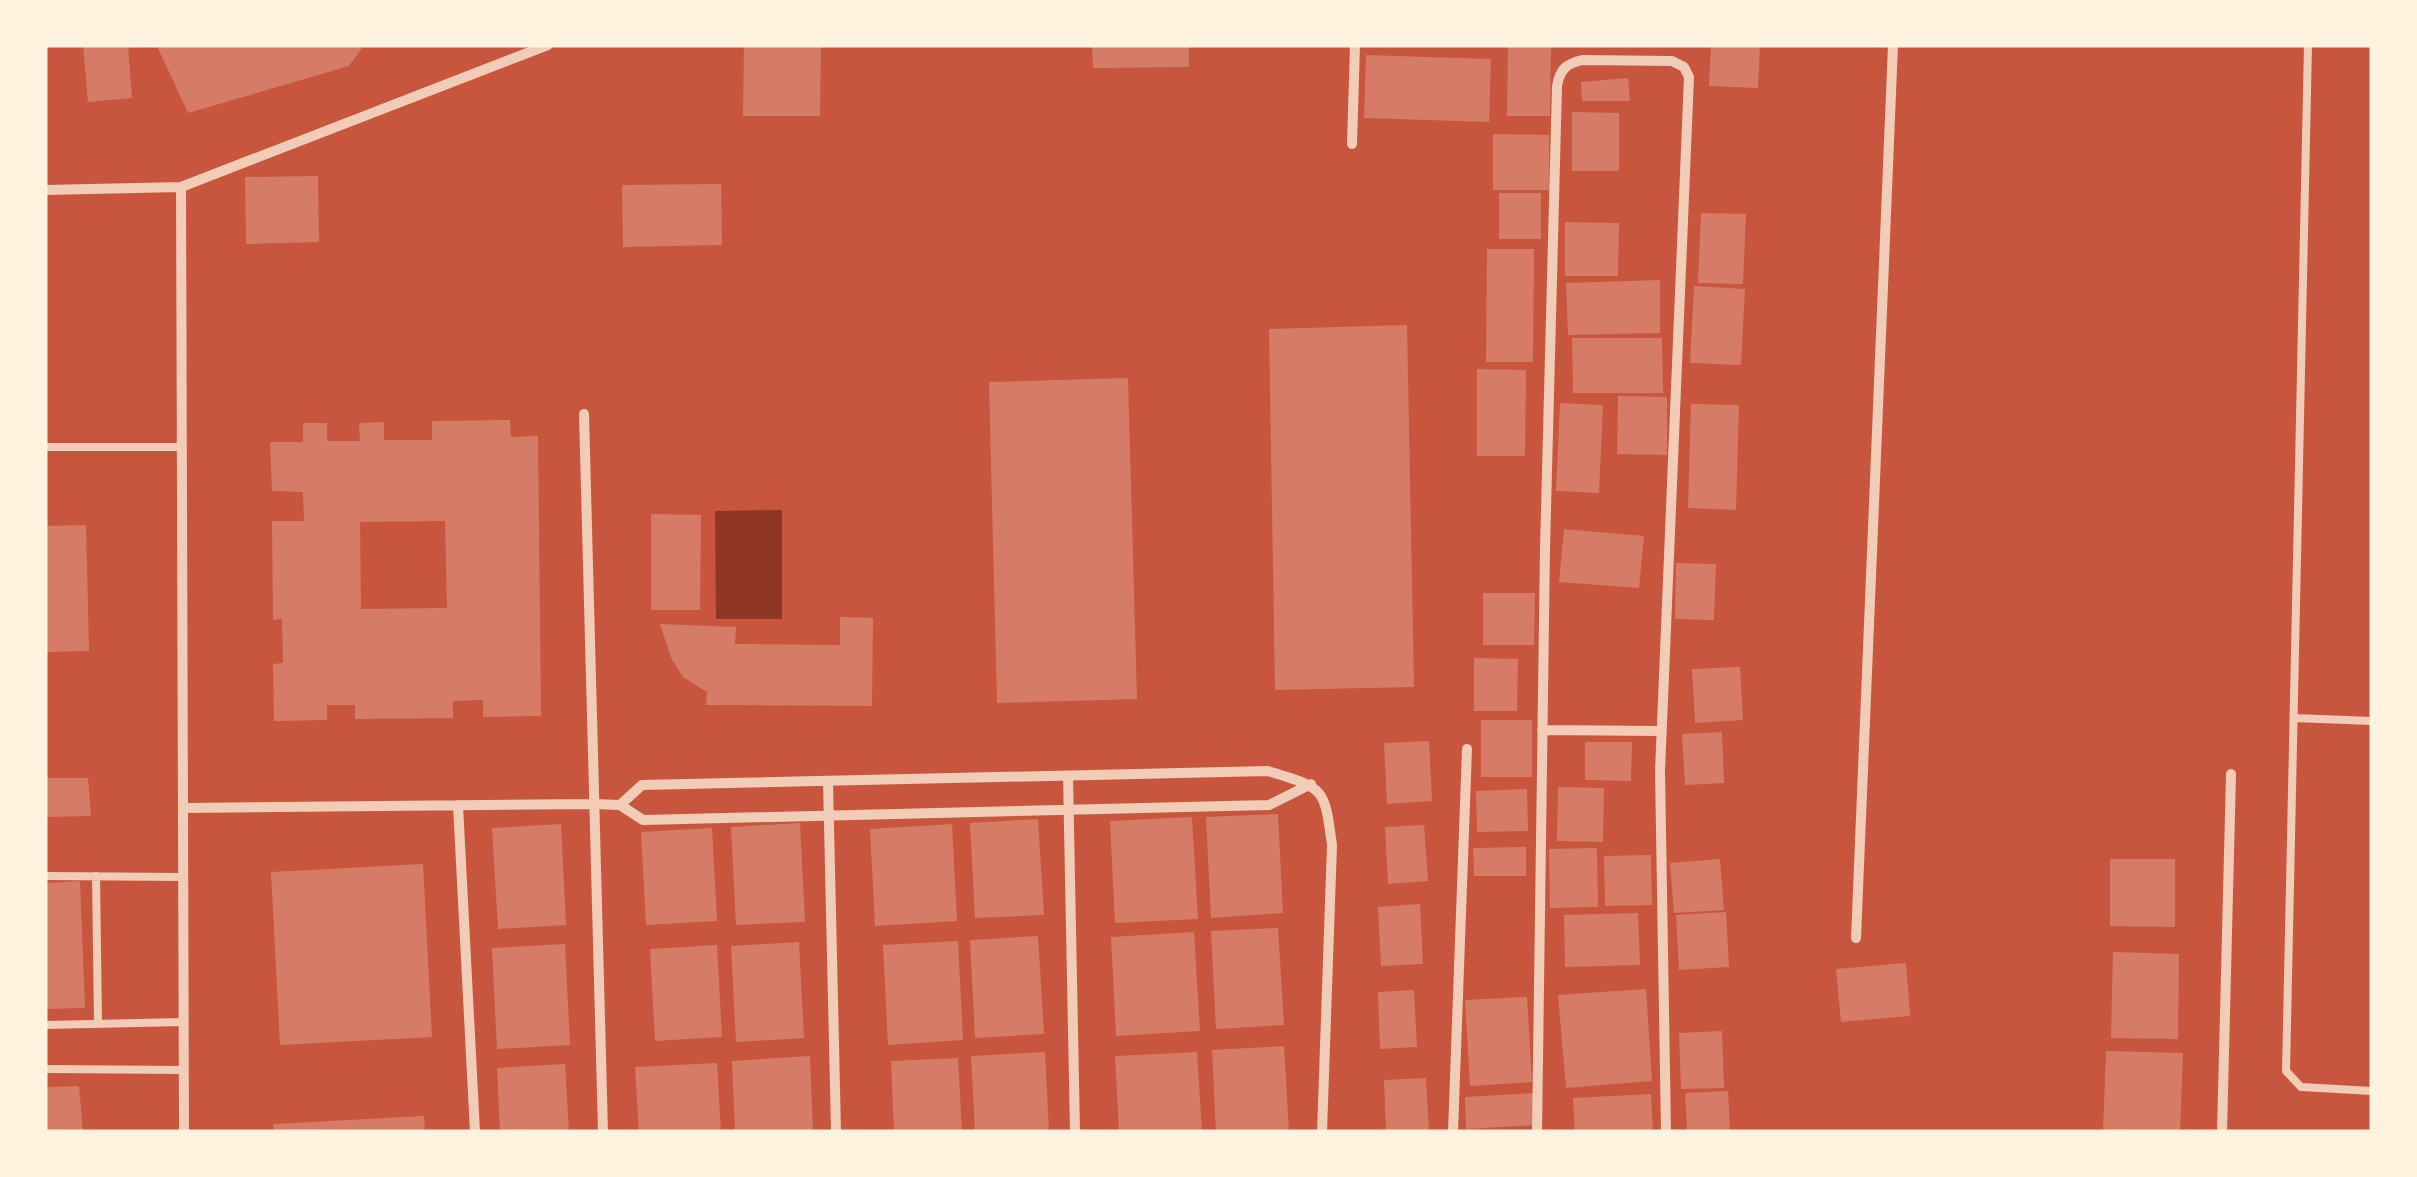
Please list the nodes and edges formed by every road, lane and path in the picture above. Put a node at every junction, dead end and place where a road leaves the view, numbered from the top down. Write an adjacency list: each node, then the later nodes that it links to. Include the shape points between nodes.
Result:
1 (548, 45): 6 (street)
2 (1356, 45): 5 (street)
3 (1893, 45): 29 (street)
4 (2308, 45): 11 (lane)
5 (1352, 144)
6 (181, 187): 7 (street); 9 (street)
7 (45, 190)
8 (584, 414): 20 (street)
9 (181, 447): 10 (lane); 23 (street)
10 (45, 448)
11 (2294, 718): 12 (lane); 35 (lane, via 2286,1071 2301,1087)
12 (2372, 721)
13 (1542, 730): 14 (street); 14 (street, via 1556,86 1560,72 1582,60 1672,61 1690,77); 43 (street)
14 (1661, 731): 44 (street)
15 (1467, 748): 42 (street)
16 (2231, 774): 45 (street)
17 (1068, 776): 18 (street); 19 (street, via 1268,771); 24 (street)
18 (828, 781): 22 (street, via 642,786); 25 (street)
19 (1311, 784): 24 (street, via 1269,804); 41 (street, via 1326,799 1332,845)
20 (593, 804): 21 (street); 22 (street); 38 (street)
21 (458, 805): 23 (street); 37 (street)
22 (620, 805): 25 (street, via 643,820)
23 (184, 808): 28 (street)
24 (1069, 809): 25 (street); 40 (street)
25 (829, 815): 39 (street)
26 (45, 876): 27 (lane)
27 (96, 876): 28 (lane); 31 (lane)
28 (184, 877): 30 (street)
29 (1856, 938)
30 (184, 1022): 31 (lane); 34 (street)
31 (98, 1024): 32 (lane)
32 (45, 1025)
33 (45, 1069): 34 (lane)
34 (184, 1070): 36 (street)
35 (2372, 1091)
36 (184, 1132)
37 (475, 1132)
38 (604, 1132)
39 (836, 1132)
40 (1075, 1132)
41 (1322, 1132)
42 (1453, 1132)
43 (1538, 1132)
44 (1666, 1132)
45 (2222, 1132)

